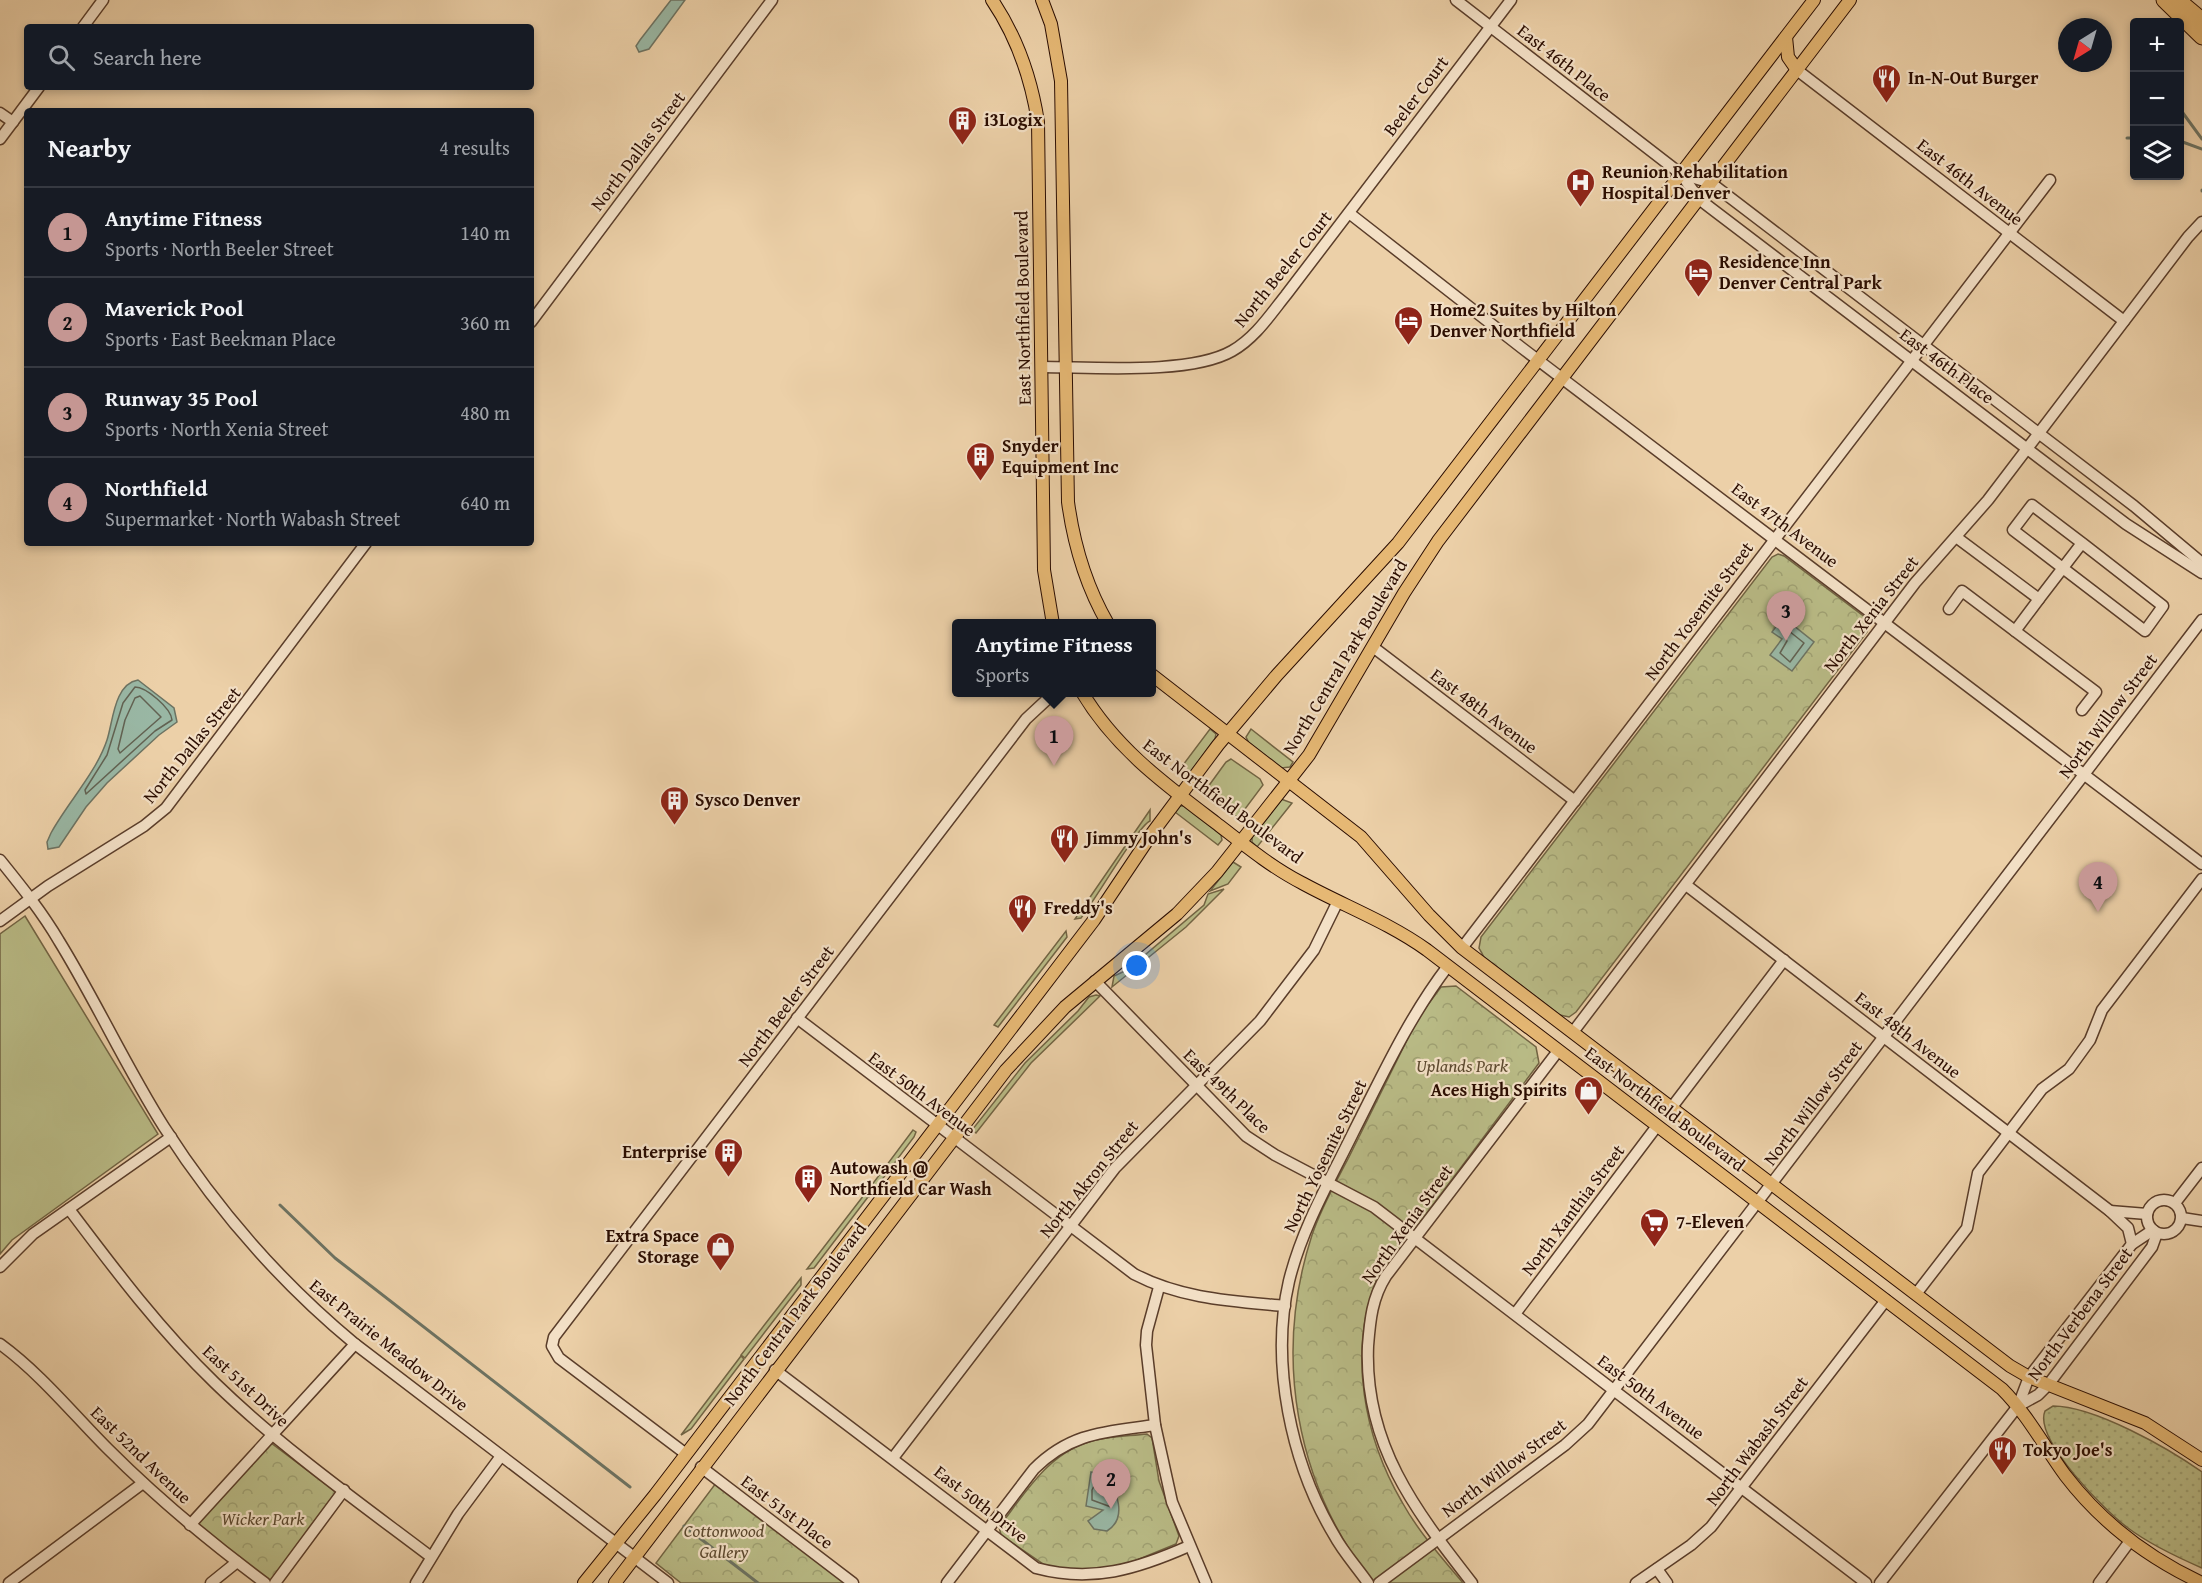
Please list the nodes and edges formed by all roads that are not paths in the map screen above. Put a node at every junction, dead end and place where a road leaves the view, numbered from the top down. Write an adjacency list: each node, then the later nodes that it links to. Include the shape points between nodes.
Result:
1 (103, 0): 12 (street)
2 (772, 0): 28 (street, North Dallas Street)
3 (992, 0): 33 (main road, East Northfield Boulevard, via 1023,61 1038,122)
4 (1042, 0): 34 (main road, via 1051,24 1061,81)
5 (1456, 0): 13 (street, East 46th Place)
6 (1510, 0): 13 (street, Beeler Court)
7 (1814, 0): 14 (main road, North Central Park Boulevard)
8 (1850, 0): 16 (main road, North Central Park Boulevard)
9 (2164, 0): 15 (highway)
10 (2178, 0): 11 (highway)
11 (2202, 20)
12 (85, 24)
13 (1490, 26): 21 (street, East 46th Place); 25 (street, Beeler Court)
14 (1786, 37): 16 (main road, via 1788,57); 21 (main road, North Central Park Boulevard)
15 (2202, 37)
16 (1797, 70): 23 (main road, North Central Park Boulevard); 27 (street, East 46th Avenue)
17 (37, 90): 19 (street)
18 (0, 113): 19 (street)
19 (12, 122): 20 (street)
20 (0, 139)
21 (1681, 174): 23 (street, East 46th Place); 24 (street, East 46th Place); 32 (main road, North Central Park Boulevard)
22 (2050, 180): 27 (street, North Yosemite Street)
23 (1712, 183): 24 (main road, North Central Park Boulevard); 30 (street, East 46th Place)
24 (1699, 199): 31 (street, East 46th Place); 35 (main road, North Central Park Boulevard)
25 (1349, 213): 32 (street, East 47th Avenue); 34 (street, North Beeler Court, via 1266,320 1234,350 1190,365)
26 (2202, 222): 29 (street, North Xenia Street)
27 (2009, 233): 29 (street, East 46th Avenue); 30 (street, North Yosemite Street)
28 (534, 318)
29 (2124, 321): 36 (street, North Xenia Street)
30 (1923, 345): 31 (street, North Yosemite Street); 36 (street, East 46th Place)
31 (1912, 360): 37 (street, East 46th Place); 39 (street, North Yosemite Street)
32 (1539, 361): 35 (street, East 47th Avenue); 57 (main road, North Central Park Boulevard, via 1390,554)
33 (1042, 367): 34 (street, North Beeler Court); 47 (main road, East Northfield Boulevard, via 1044,570)
34 (1066, 367): 48 (main road, via 1071,530 1085,575)
35 (1562, 378): 39 (street, East 47th Avenue); 52 (main road, North Central Park Boulevard, via 1429,553)
36 (2038, 432): 37 (street, North Xenia Street); 42 (street, East 46th Place)
37 (2027, 448): 38 (street, North Xenia Street); 44 (street, East 46th Place, via 2126,524)
38 (1956, 537): 45 (street); 50 (street, North Xenia Street)
39 (1775, 538): 50 (street, East 47th Avenue); 61 (street, North Yosemite Street)
40 (2082, 543): 43 (street); 43 (street, via 2032,505 2013,530); 43 (street, via 2163,606 2145,631)
41 (364, 546): 67 (street, North Dallas Street, via 174,800 144,826)
42 (2202, 563)
43 (2062, 568): 45 (street)
44 (2202, 573)
45 (2038, 599): 51 (street)
46 (1949, 609): 51 (street, via 1962,591)
47 (1052, 619)
48 (1106, 619)
49 (2202, 620): 58 (street, North Willow Street)
50 (1885, 622): 58 (street, East 47th Avenue); 66 (street, North Xenia Street)
51 (2015, 631): 56 (street, via 2096,692)
52 (1373, 646): 59 (main road, North Central Park Boulevard, via 1322,737); 61 (street, East 48th Avenue)
53 (1156, 678): 57 (main road, East Northfield Boulevard)
54 (1051, 697): 74 (street, North Beeler Street, via 1026,719)
55 (1085, 697): 60 (main road, East Northfield Boulevard, via 1112,734)
56 (2082, 710)
57 (1227, 735): 59 (main road, East Northfield Boulevard); 60 (main road, North Central Park Boulevard)
58 (2084, 774): 64 (street, East 47th Avenue); 76 (street, North Willow Street)
59 (1288, 781): 62 (main road, North Central Park Boulevard); 70 (main road, East Northfield Boulevard, via 1371,846)
60 (1180, 796): 62 (main road, East Northfield Boulevard); 80 (main road, North Central Park Boulevard, via 1099,914)
61 (1575, 801): 70 (street, North Yosemite Street)
62 (1240, 842): 68 (main road, East Northfield Boulevard, via 1300,882); 73 (main road, North Central Park Boulevard, via 1177,914)
63 (0, 860): 67 (street, East Prairie Meadow Drive)
64 (2202, 864)
65 (2202, 879): 82 (street, via 2102,1010 2090,1040 2069,1069 2043,1089)
66 (1686, 885): 71 (street, East 48th Avenue); 75 (street, North Xenia Street)
67 (30, 898): 69 (street, North Dallas Street); 83 (street, East Prairie Meadow Drive, via 66,952)
68 (1338, 901): 72 (main road, East Northfield Boulevard, via 1404,934); 78 (street, North Akron Street, via 1314,950 1260,1021)
69 (0, 921)
70 (1462, 948): 75 (main road, East Northfield Boulevard)
71 (1784, 960): 76 (street, East 48th Avenue); 79 (street)
72 (1448, 966): 77 (main road, East Northfield Boulevard); 86 (street, North Yosemite Street, via 1411,1019)
73 (1095, 981): 78 (street, East 49th Place); 84 (main road, North Central Park Boulevard, via 1028,1044)
74 (797, 1018): 80 (street, East 50th Avenue); 114 (street, North Beeler Street, via 556,1333 552,1346 559,1358)
75 (1573, 1032): 79 (main road, East Northfield Boulevard)
76 (1884, 1037): 82 (street, East 48th Avenue); 87 (street, North Willow Street)
77 (1558, 1051): 81 (main road, East Northfield Boulevard); 97 (street, North Xenia Street)
78 (1196, 1086): 86 (street, East 49th Place, via 1256,1144); 95 (street, North Akron Street, via 1115,1168)
79 (1672, 1107): 87 (main road, East Northfield Boulevard)
80 (937, 1126): 84 (street, East 50th Avenue); 114 (main road, North Central Park Boulevard)
81 (1657, 1126): 88 (main road, East Northfield Boulevard); 104 (street, North Xanthia Street)
82 (2009, 1133): 91 (street, East 48th Avenue); 101 (street, via 1978,1173 1967,1228)
83 (171, 1137): 90 (street); 106 (street, East Prairie Meadow Drive, via 256,1249)
84 (953, 1138): 95 (street, East 50th Avenue); 107 (main road, North Central Park Boulevard)
85 (2202, 1168): 89 (street)
86 (1328, 1182): 97 (street, East 49th Place, via 1374,1207); 103 (street, North Yosemite Street, via 1299,1250)
87 (1773, 1184): 88 (street, North Willow Street); 101 (main road, East Northfield Boulevard)
88 (1758, 1203): 102 (main road, East Northfield Boulevard); 110 (street, North Willow Street)
89 (2175, 1203): 92 (street, via 2158,1201); 93 (street)
90 (69, 1209): 99 (street, via 33,1234); 113 (street, East 51st Drive, via 168,1334)
91 (2110, 1211): 92 (street); 98 (street, East 48th Avenue, via 2128,1228)
92 (2147, 1214): 96 (street)
93 (2182, 1218): 94 (street); 96 (street, via 2174,1232)
94 (2202, 1221)
95 (1070, 1227): 100 (street, East 50th Avenue, via 1108,1256); 116 (street, North Akron Street)
96 (2155, 1231): 98 (street, North Verbena Street); 109 (street, North Verbena Street, via 2152,1246)
97 (1415, 1238): 104 (street, East 50th Avenue); 124 (street, North Xenia Street, via 1375,1295 1370,1316 1369,1370 1373,1405 1385,1449 1404,1490)
98 (2132, 1244): 108 (street, North Verbena Street)
99 (0, 1267)
100 (1160, 1287): 103 (street, East 50th Avenue, via 1214,1300); 112 (street, via 1146,1345)
101 (1916, 1294): 108 (main road, East Northfield Boulevard)
102 (1886, 1300): 111 (main road, East Northfield Boulevard, via 2002,1389); 120 (street, North Wabash Street)
103 (1285, 1306): 143 (street, North Yosemite Street, via 1282,1343 1290,1420 1316,1501 1334,1536)
104 (1515, 1314): 110 (street, East 50th Avenue)
105 (0, 1344): 119 (street, East 52nd Avenue, via 37,1374)
106 (355, 1344): 113 (street); 115 (street, East Prairie Meadow Drive)
107 (775, 1370): 116 (street, East 50th Drive); 118 (main road, North Central Park Boulevard)
108 (2029, 1377): 109 (main road, East Northfield Boulevard); 111 (street, North Verbena Street)
109 (2048, 1385): 111 (street, North Verbena Street); 117 (main road, East Northfield Boulevard, via 2145,1423)
110 (1614, 1390): 120 (street, East 50th Avenue); 124 (street, North Willow Street, via 1574,1438)
111 (2018, 1407): 125 (main road, East Northfield Boulevard, via 2066,1476); 149 (street, North Verbena Street)
112 (1155, 1425): 123 (street, via 1090,1434 1049,1454); 127 (street, via 1172,1502)
113 (272, 1434): 121 (street, East 51st Drive); 122 (street)
114 (686, 1454): 126 (main road, North Central Park Boulevard)
115 (501, 1456): 126 (street, East Prairie Meadow Drive); 128 (street)
116 (893, 1458): 123 (street, East 50th Drive)
117 (2202, 1460)
118 (701, 1467): 129 (main road, North Central Park Boulevard); 140 (street, East 51st Place)
119 (143, 1484): 122 (street, East 52nd Avenue); 132 (street)
120 (1742, 1488): 131 (street, North Wabash Street, via 1705,1534); 148 (street, East 50th Avenue)
121 (344, 1490): 128 (street, East 51st Drive); 135 (street)
122 (190, 1525): 130 (street, East 52nd Avenue)
123 (987, 1531): 127 (street, East 50th Drive, via 1036,1568 1081,1581 1125,1573); 141 (street)
124 (1437, 1539): 144 (street, North Willow Street); 145 (street)
125 (2130, 1541): 150 (street); 151 (main road, East Northfield Boulevard)
126 (615, 1543): 129 (street, East Prairie Meadow Drive); 137 (main road, North Central Park Boulevard)
127 (1189, 1546): 142 (street)
128 (431, 1557): 136 (street)
129 (634, 1558): 138 (main road, North Central Park Boulevard); 139 (street, East Prairie Meadow Drive)
130 (237, 1562): 133 (street); 134 (street, East 52nd Avenue)
131 (1657, 1569): 146 (street, North Wabash Street); 147 (street)
132 (9, 1583)
133 (211, 1583)
134 (266, 1583)
135 (275, 1583)
136 (416, 1583)
137 (584, 1583)
138 (615, 1583)
139 (668, 1583)
140 (853, 1583)
141 (947, 1583)
142 (1206, 1583)
143 (1368, 1583)
144 (1379, 1583)
145 (1472, 1583)
146 (1636, 1583)
147 (1667, 1583)
148 (1866, 1583)
149 (1880, 1583)
150 (2099, 1583)
151 (2202, 1583)

